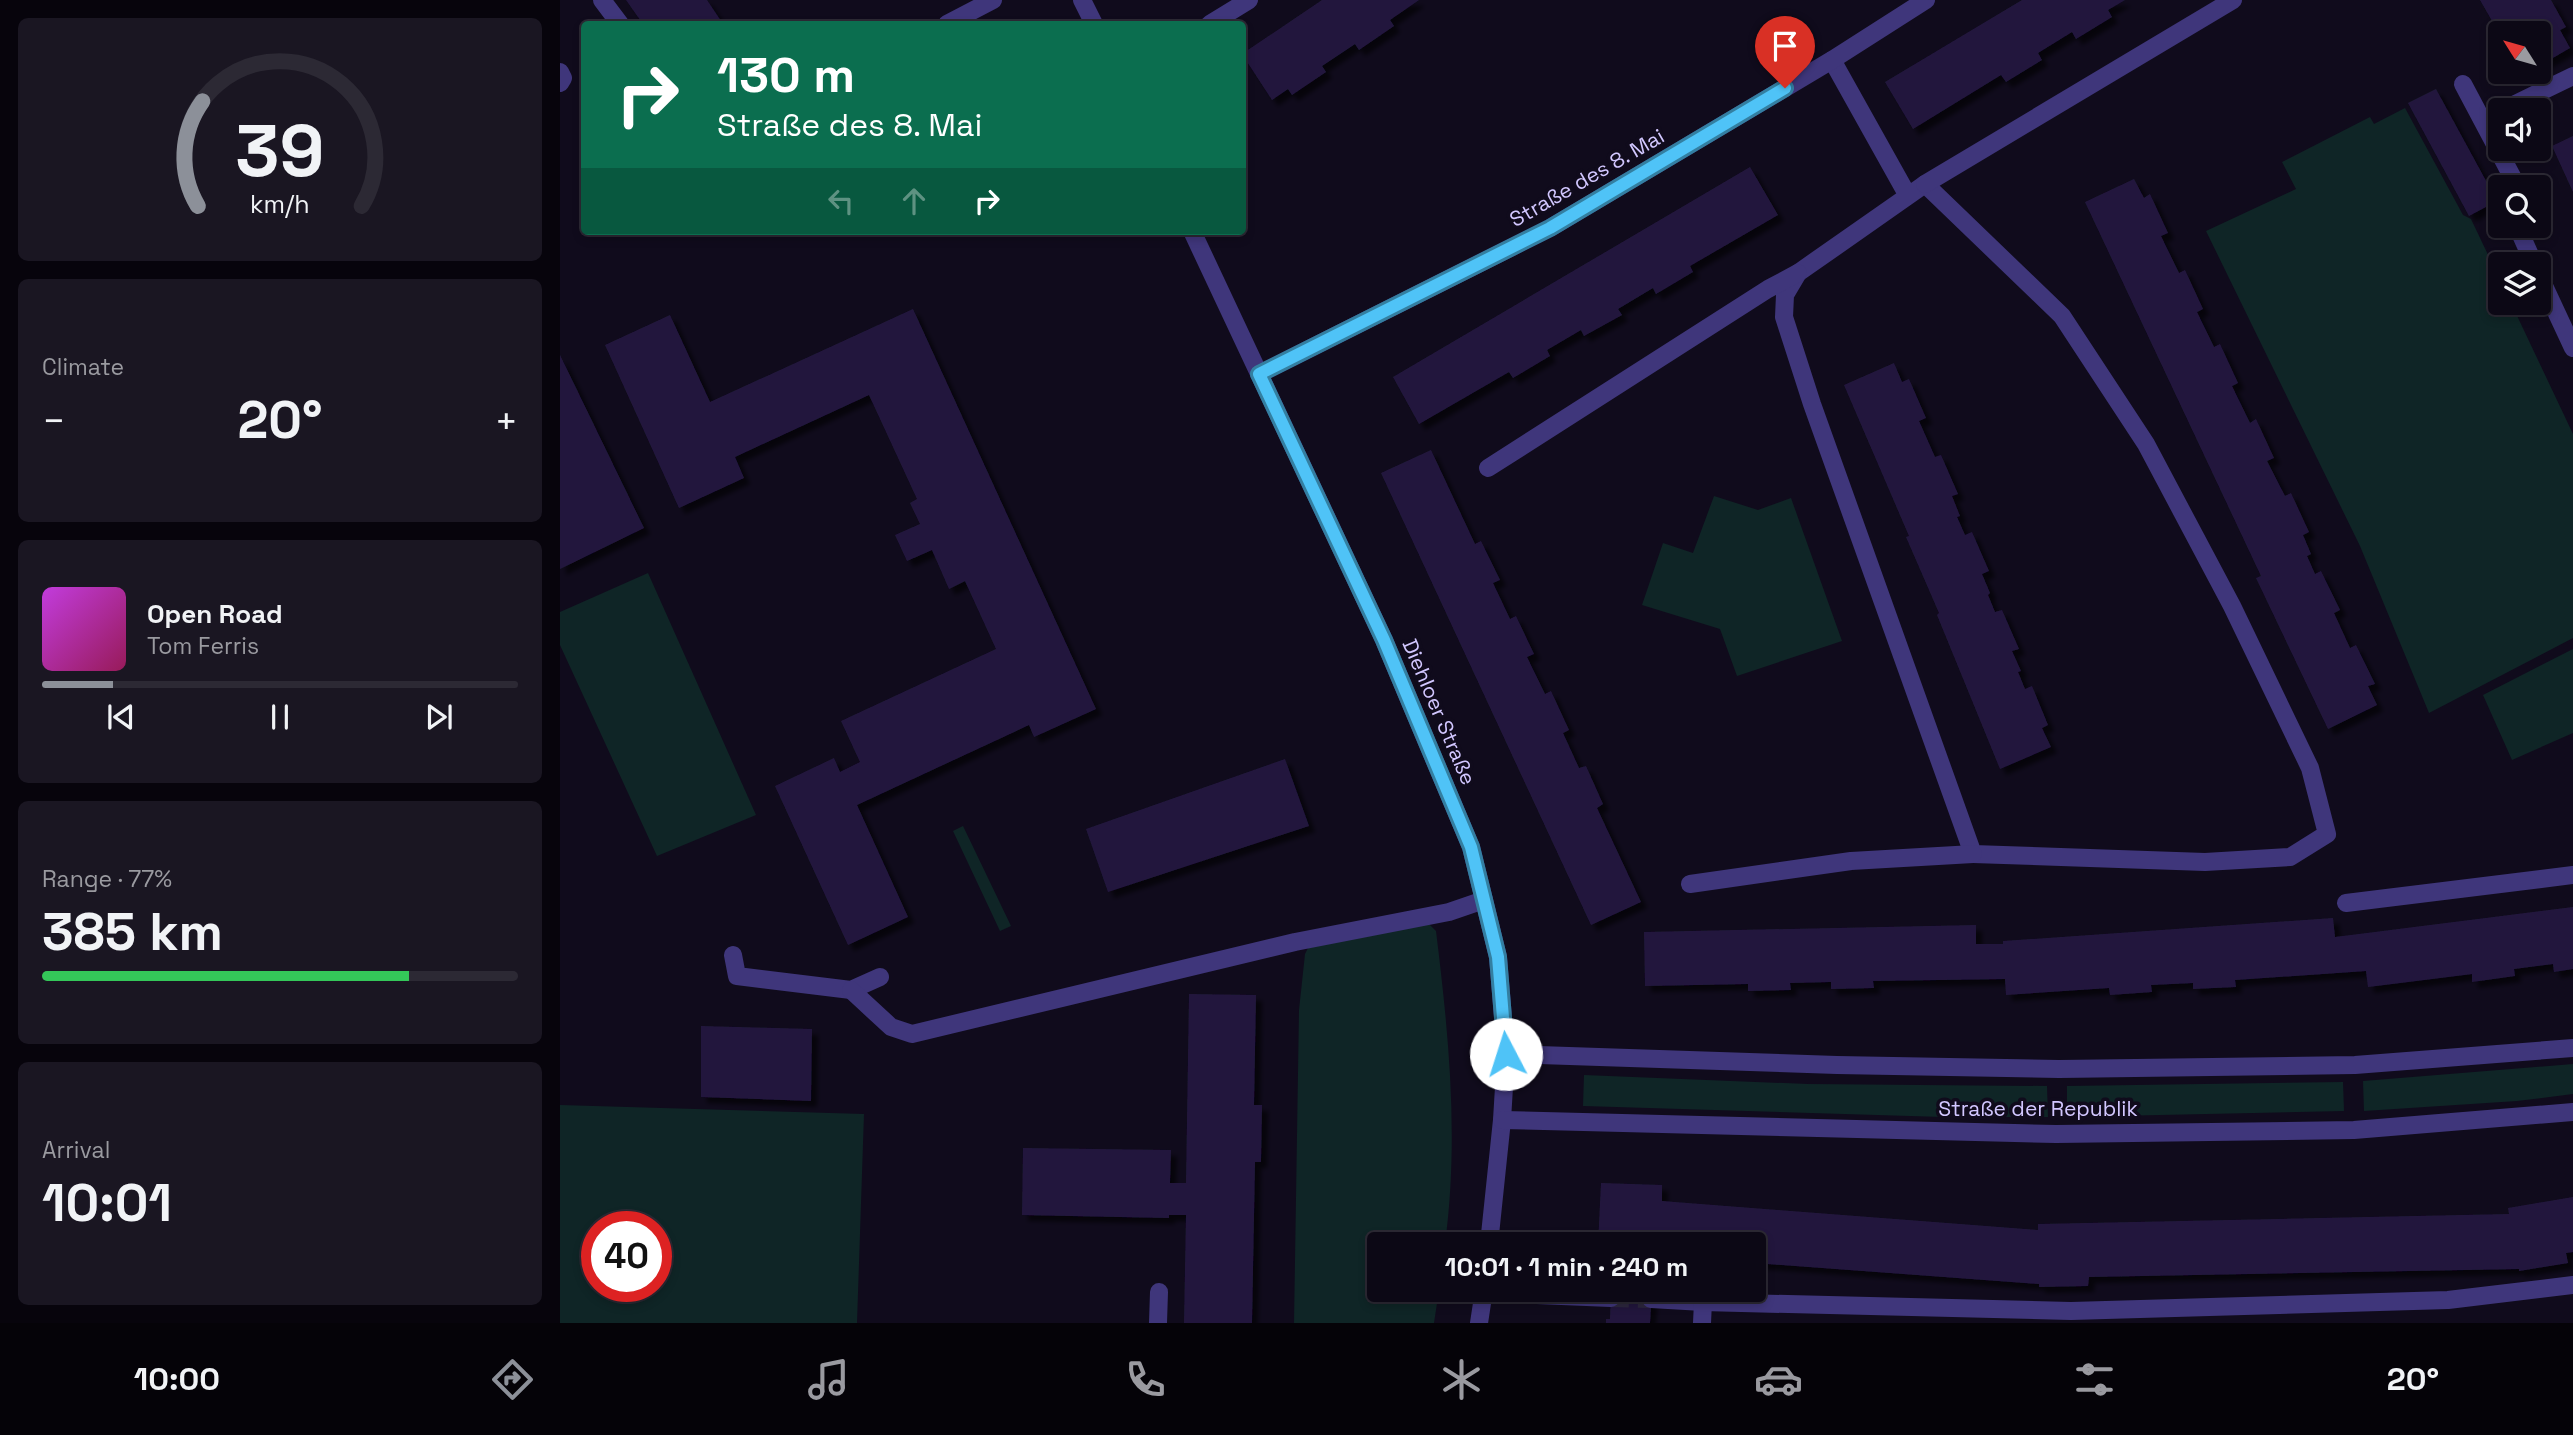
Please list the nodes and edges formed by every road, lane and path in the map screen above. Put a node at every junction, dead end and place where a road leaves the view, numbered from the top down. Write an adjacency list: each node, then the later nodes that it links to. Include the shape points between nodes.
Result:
1 (602, 0): 7 (street)
2 (992, 0): 8 (street)
3 (1082, 0): 9 (street)
4 (1250, 0): 10 (street)
5 (1926, 0): 11 (street, Straße des 8. Mai)
6 (2233, 0): 20 (street)
7 (618, 21)
8 (953, 21)
9 (1092, 21)
10 (1215, 21)
11 (1832, 60): 21 (street); 26 (street, Straße des 8. Mai, via 1550,228)
12 (560, 72): 14 (street)
13 (2573, 76): 16 (street)
14 (560, 83)
15 (2463, 84): 18 (street)
16 (2528, 98)
17 (2488, 118): 18 (street)
18 (2483, 120): 19 (street)
19 (2510, 175)
20 (1925, 184): 21 (street); 28 (street, via 2063,316 2146,444 2310,768 2327,834 2290,857 2205,862)
21 (1908, 196): 23 (street)
22 (1194, 235): 26 (street, Diehloer Straße)
23 (1798, 274): 27 (street); 28 (street, via 1785,295 1784,317)
24 (2551, 301): 25 (street)
25 (2573, 348)
26 (1259, 374): 31 (street, Diehloer Straße, via 1389,652 1471,847)
27 (1488, 468)
28 (1973, 854): 30 (street, via 1851,861)
29 (2573, 875): 32 (street)
30 (1690, 884)
31 (1484, 900): 35 (street, via 1449,912 1295,942 912,1034 891,1027); 37 (street, Diehloer Straße, via 1498,957)
32 (2346, 903)
33 (733, 955): 35 (street, via 737,976)
34 (880, 977): 35 (street)
35 (851, 990)
36 (2573, 1048): 37 (street, Straße der Republik, via 2356,1065 2059,1069)
37 (1506, 1054): 39 (street, Diehloer Straße)
38 (2573, 1112): 39 (street, Straße der Republik, via 2354,1130 2056,1135)
39 (1503, 1120): 40 (street, Diehloer Straße)
40 (1490, 1232)
41 (2573, 1285): 45 (street, via 2448,1300)
42 (1159, 1292): 46 (street)
43 (1482, 1302): 47 (street)
44 (1703, 1302): 45 (street); 48 (street)
45 (2071, 1317)
46 (1158, 1323)
47 (1479, 1323)
48 (1702, 1323)

